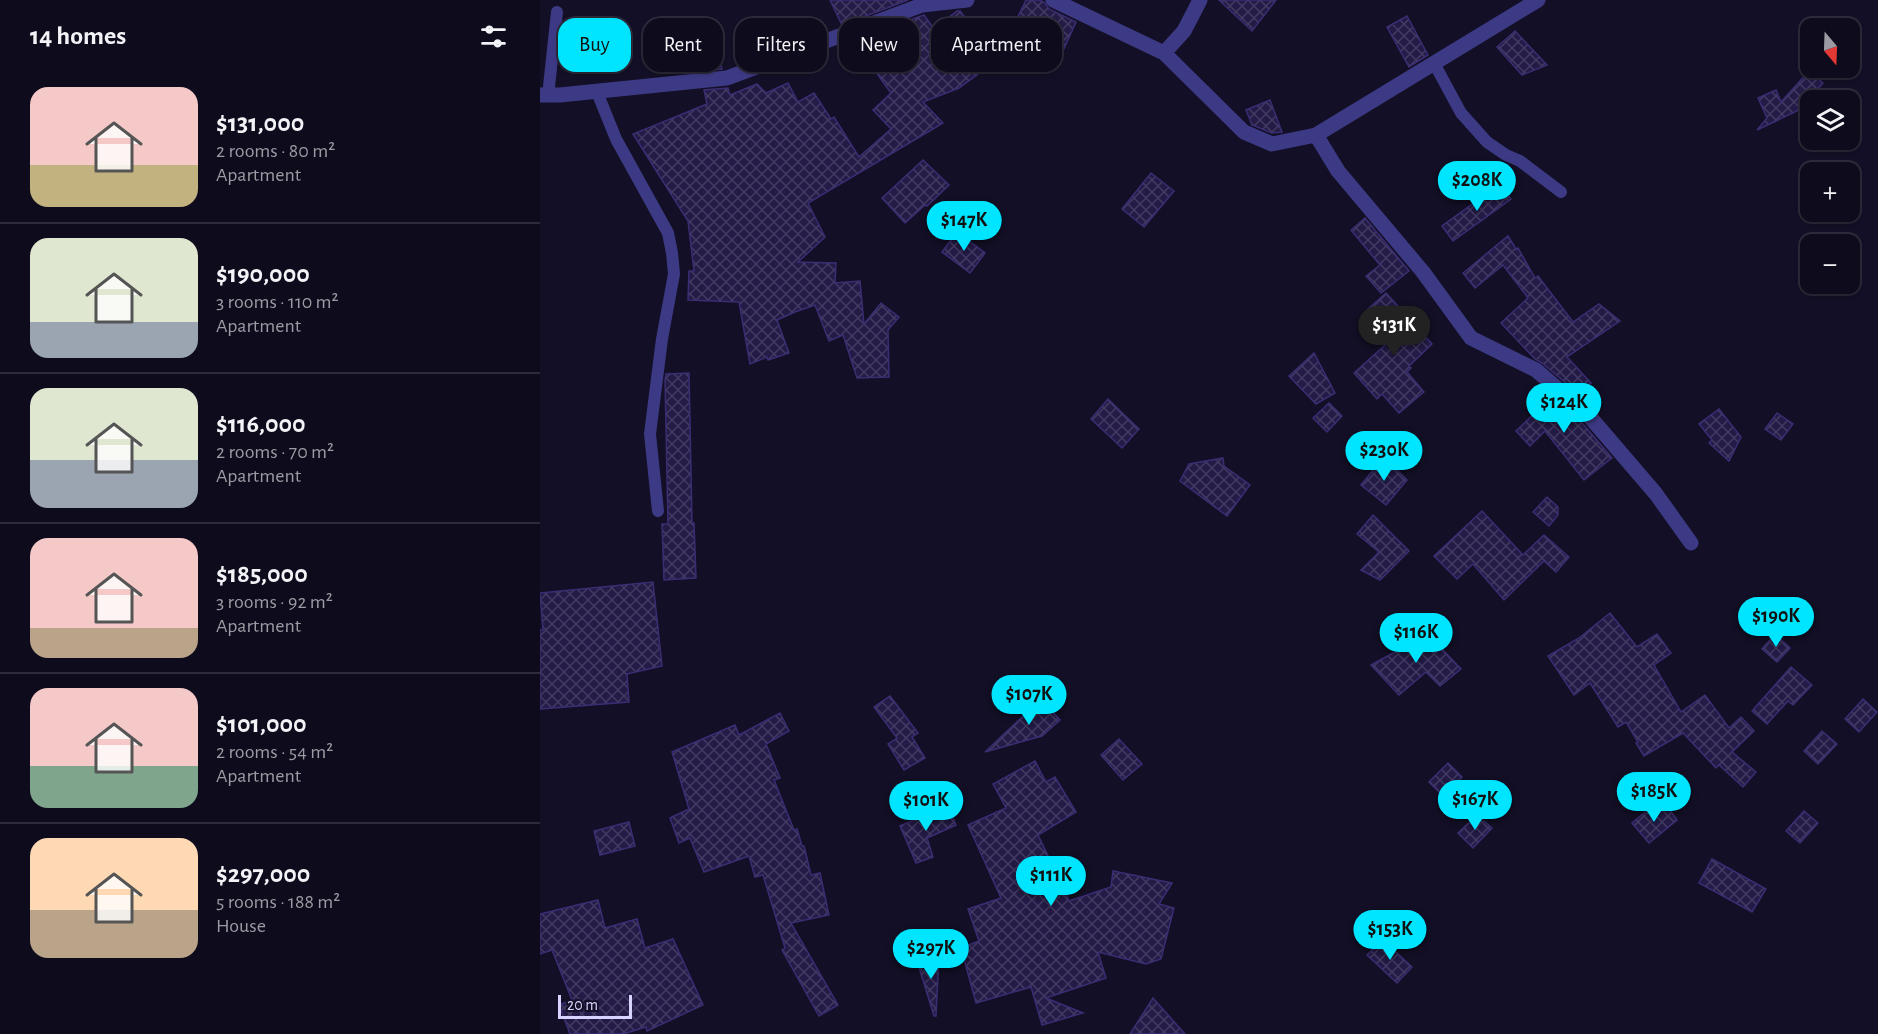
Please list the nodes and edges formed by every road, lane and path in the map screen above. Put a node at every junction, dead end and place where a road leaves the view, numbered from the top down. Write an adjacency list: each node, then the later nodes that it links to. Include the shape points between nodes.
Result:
1 (967, 0): 5 (street)
2 (1053, 0): 7 (street)
3 (1200, 0): 7 (street, via 1184,31)
4 (1538, 0): 8 (street)
5 (940, 1): 9 (street, via 727,78)
6 (557, 12): 10 (lane)
7 (1164, 53): 11 (street, via 1244,132 1272,144)
8 (1434, 63): 11 (street); 12 (lane, via 1461,113 1487,142)
9 (597, 92): 10 (street); 13 (lane, via 616,139 668,232 672,253 674,274 650,434)
10 (544, 95)
11 (1316, 135): 14 (street, via 1338,171 1423,272 1471,338 1536,370 1590,417 1656,494)
12 (1561, 192)
13 (658, 511)
14 (1691, 543)

